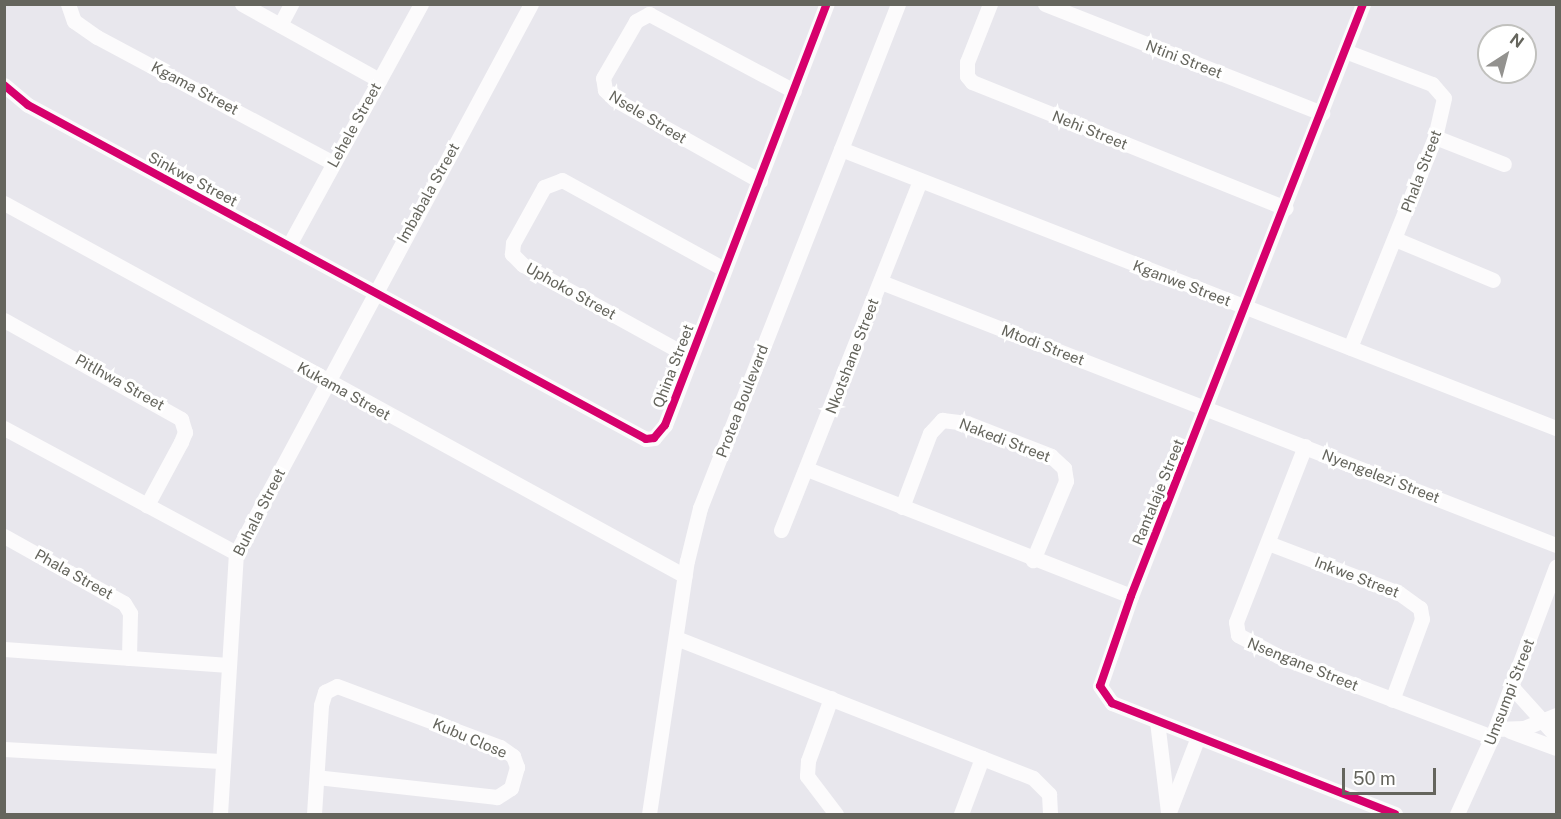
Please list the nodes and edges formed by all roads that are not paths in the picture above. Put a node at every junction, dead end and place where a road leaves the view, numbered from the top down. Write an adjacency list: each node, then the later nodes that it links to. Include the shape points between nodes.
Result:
1 (68, 4): 19 (street, Kgama Street, via 74,21 82,28)
2 (242, 4): 11 (street)
3 (291, 4): 11 (street)
4 (421, 4): 13 (street, Lehele Street)
5 (531, 4): 30 (street, Imbabala Street)
6 (827, 4): 15 (street, Qhina Street)
7 (898, 4): 18 (street, Protea Boulevard)
8 (990, 4): 24 (street, Nehi Street, via 967,62 967,76 972,82)
9 (1046, 4): 16 (street, Ntini Street)
10 (1364, 4): 12 (street, Rantalaje Street)
11 (280, 25): 13 (street)
12 (1345, 51): 16 (street, Rantalaje Street); 17 (street, Phala Street, via 1439,89 1444,106)
13 (379, 80): 19 (street, Lehele Street)
14 (4, 85): 26 (street, Sinkwe Street, via 28,105)
15 (794, 91): 21 (street, Qhina Street); 21 (street, Nsele Street, via 649,14 636,21 603,78 605,90 614,99)
16 (1322, 112): 24 (street, Rantalaje Street)
17 (1435, 137): 20 (street); 25 (street, Phala Street)
18 (841, 149): 22 (street, Kganwe Street); 50 (street, Protea Boulevard, via 700,508)
19 (333, 163): 26 (street, Lehele Street)
20 (1504, 164)
21 (760, 181): 27 (street, Qhina Street)
22 (921, 181): 29 (street, Nkotshane Street); 31 (street, Kganwe Street)
23 (4, 203): 35 (street, Kukama Street)
24 (1286, 208): 31 (street, Rantalaje Street)
25 (1395, 239): 28 (street); 33 (street, Phala Street)
26 (289, 245): 30 (street, Sinkwe Street)
27 (724, 269): 34 (street, Qhina Street); 34 (street, Uphoko Street, via 562,180 544,187 513,243 512,254 523,265)
28 (1493, 280)
29 (881, 282): 36 (street, Mtodi Street); 40 (street, Nkotshane Street)
30 (373, 292): 34 (street, Qhina Street, via 646,439 654,438 665,425); 35 (street, Imbabala Street)
31 (1245, 308): 33 (street, Kganwe Street); 36 (street, Rantalaje Street)
32 (4, 320): 41 (street, Pitlhwa Street, via 181,419 185,432)
33 (1350, 347): 38 (street, Kganwe Street)
34 (690, 357)
35 (327, 382): 47 (street, Buhala Street); 50 (street, Kukama Street)
36 (1206, 408): 39 (street, Nyengelezi Street); 51 (street, Rantalaje Street)
37 (4, 428): 41 (street)
38 (1557, 428)
39 (1305, 446): 45 (street, Nsengane Street); 46 (street, Nyengelezi Street)
40 (807, 469): 42 (street); 43 (street, Nkotshane Street)
41 (147, 505): 47 (street)
42 (902, 507): 48 (street); 48 (street, Nakedi Street, via 930,433 942,420 968,423 1051,456 1064,468 1066,481)
43 (781, 530)
44 (4, 536): 54 (street, Phala Street, via 124,603 130,613)
45 (1268, 543): 58 (street, Inkwe Street, via 1399,593 1420,608 1422,619); 58 (street, Nsengane Street, via 1236,622 1238,635 1259,648)
46 (1557, 545)
47 (236, 554): 55 (street, Buhala Street)
48 (1033, 560): 51 (street)
49 (1557, 567): 56 (street, Umsumpi Street)
50 (685, 576): 52 (street, Protea Boulevard)
51 (1131, 596): 60 (street, Rantalaje Street, via 1100,686 1112,703)
52 (676, 638): 57 (street); 72 (street, Protea Boulevard)
53 (4, 649): 54 (street)
54 (129, 658): 55 (street)
55 (228, 665): 67 (street, Buhala Street)
56 (1511, 686): 59 (street); 61 (street, Umsumpi Street)
57 (831, 698): 66 (street); 73 (street, via 808,760 807,776)
58 (1392, 700): 61 (street, Nsengane Street)
59 (1550, 717): 61 (street); 62 (street)
60 (1156, 721): 63 (street, Rantalaje Street); 69 (street)
61 (1499, 732): 64 (street, Nsengane Street); 77 (street, Umsumpi Street)
62 (1557, 736)
63 (1198, 737): 69 (street); 76 (street, Rantalaje Street)
64 (1557, 748)
65 (4, 749): 67 (street)
66 (982, 758): 74 (street); 75 (street, via 1041,782 1049,794)
67 (221, 761): 70 (street, Buhala Street)
68 (317, 777): 68 (street, Kubu Close, via 321,705 325,692 337,686 500,747 513,756 517,767 511,788 497,796); 71 (street, Kubu Close)
69 (1168, 813)
70 (220, 814)
71 (314, 814)
72 (649, 814)
73 (836, 814)
74 (961, 814)
75 (1050, 814)
76 (1395, 814)
77 (1457, 814)

